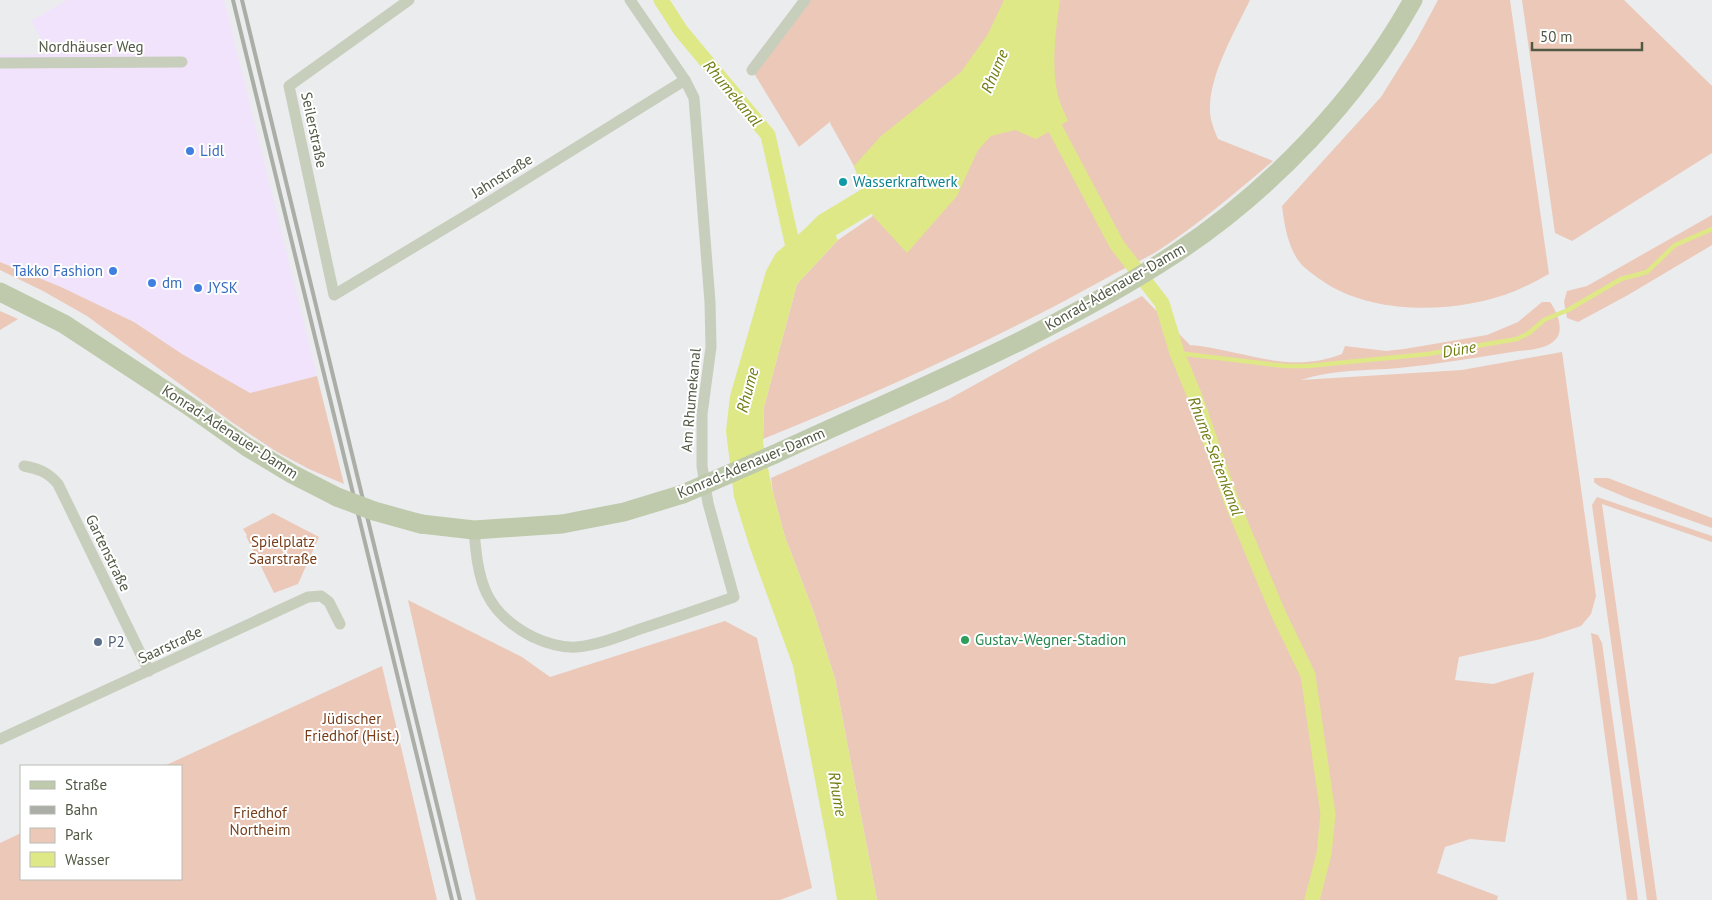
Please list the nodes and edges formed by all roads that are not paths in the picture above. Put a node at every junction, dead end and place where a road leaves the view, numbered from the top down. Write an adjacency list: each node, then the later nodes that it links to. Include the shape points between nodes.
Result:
1 (409, 0): 10 (street, Seilerstraße, via 289,86)
2 (630, 0): 8 (street, Am Rhumekanal)
3 (805, 0): 7 (street)
4 (1413, 0): 12 (main road, Konrad-Adenauer-Damm, bridge, via 1376,59 1343,102 1281,170 1177,252 1103,298 1057,323 683,494 592,519)
5 (0, 62): 6 (street, Nordhäuser Weg)
6 (182, 62)
7 (752, 70)
8 (685, 80): 10 (street, Jahnstraße); 12 (street, Am Rhumekanal, via 694,98 710,302 711,347 702,414 702,466 708,503 734,597 606,641 576,647 546,643 514,627 496,608 483,587 477,566)
9 (0, 292): 12 (main road, Konrad-Adenauer-Damm, bridge, via 64,324 247,447 337,497 421,524)
10 (334, 295)
11 (24, 466): 14 (street, Gartenstraße, via 51,475 58,484)
12 (474, 530)
13 (340, 624): 14 (street, Saarstraße, via 329,602 321,596 308,597)
14 (149, 671): 15 (street, Saarstraße)
15 (0, 740)

